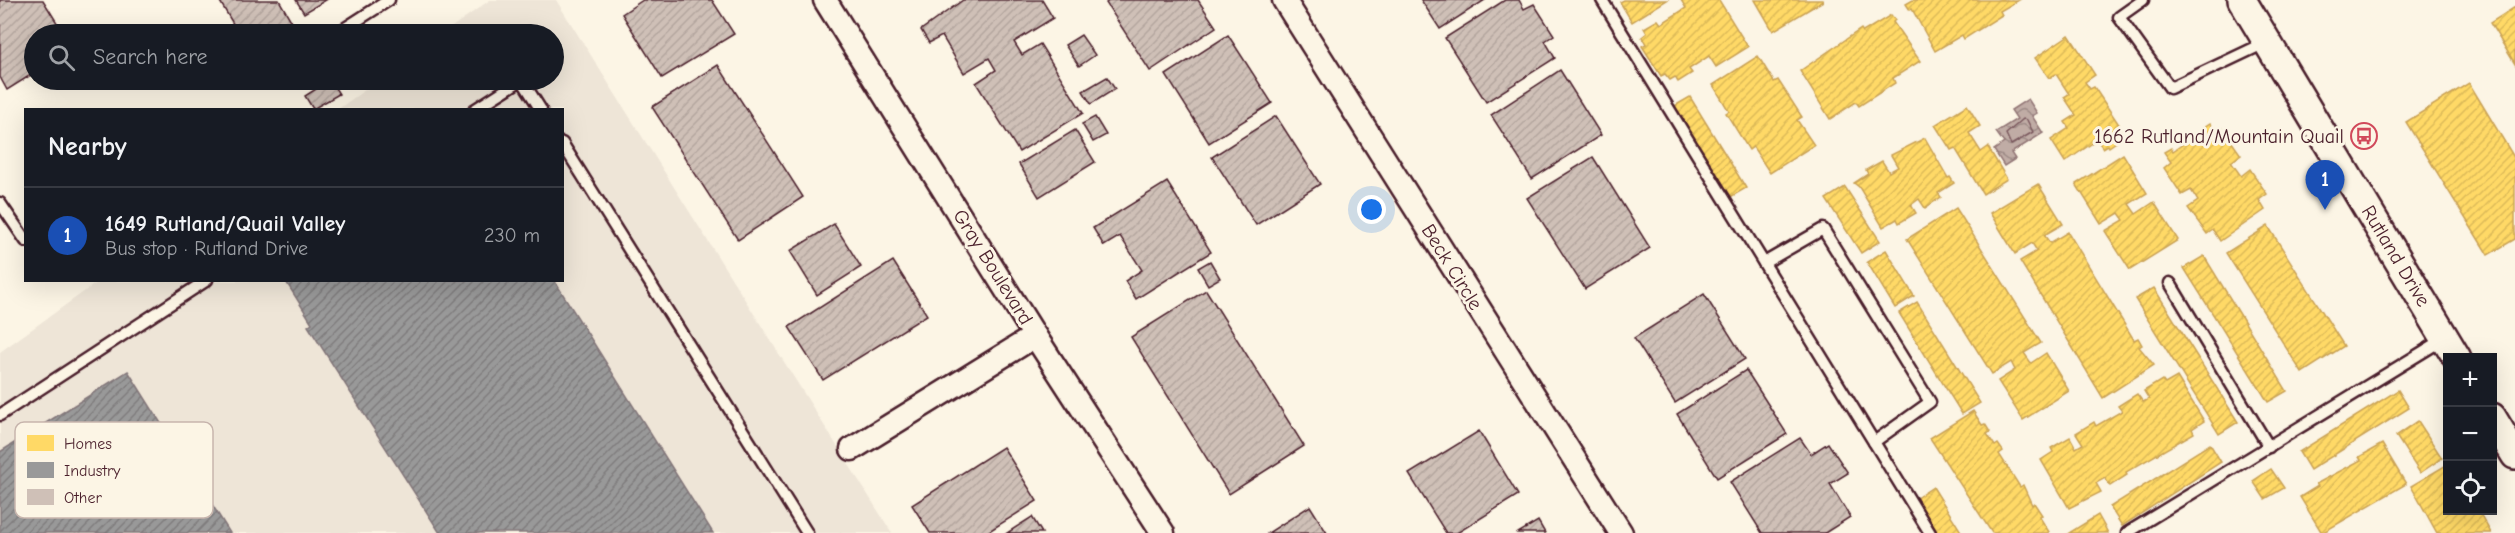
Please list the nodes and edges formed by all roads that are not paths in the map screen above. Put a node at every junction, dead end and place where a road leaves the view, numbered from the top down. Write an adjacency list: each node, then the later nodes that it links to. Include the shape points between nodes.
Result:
1 (389, 0): 7 (lane)
2 (825, 0): 19 (street, Gray Boulevard)
3 (1284, 0): 29 (street, Beck Circle)
4 (1602, 0): 16 (lane)
5 (2144, 0): 8 (lane, via 2119,16 2170,88)
6 (2242, 0): 8 (street, Rutland Drive)
7 (352, 24)
8 (2267, 42): 20 (street, Rutland Drive)
9 (506, 90): 11 (lane)
10 (528, 90): 12 (lane)
11 (477, 108)
12 (540, 108)
13 (564, 146): 27 (lane)
14 (0, 203): 15 (lane)
15 (24, 237)
16 (1764, 263): 23 (lane); 23 (lane, via 1823,229 1836,249 1930,402)
17 (204, 282): 21 (lane)
18 (2170, 283): 24 (lane)
19 (1035, 336): 25 (street); 28 (street, Gray Boulevard)
20 (2451, 348): 24 (lane)
21 (0, 415)
22 (2497, 424): 26 (street)
23 (1874, 442): 30 (lane)
24 (2269, 447): 31 (lane)
25 (852, 449)
26 (2515, 455)
27 (807, 533)
28 (1163, 533)
29 (1621, 533)
30 (1930, 533)
31 (2127, 533)

